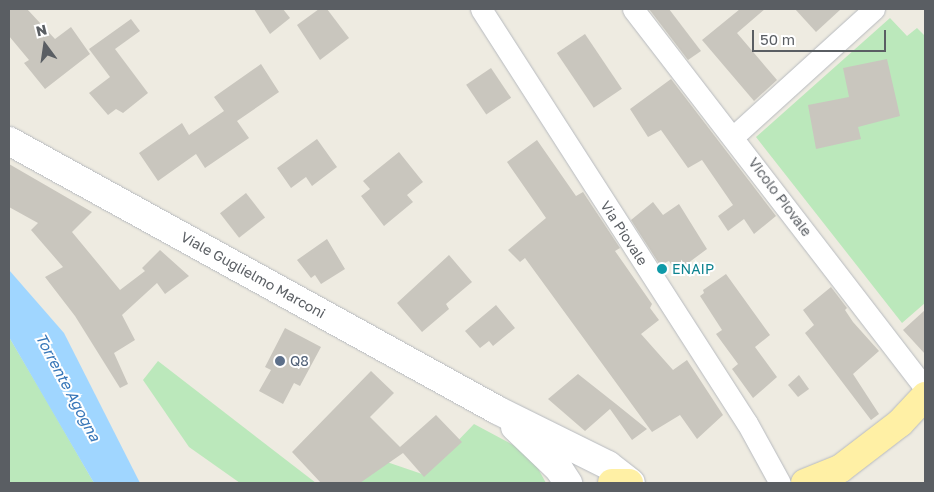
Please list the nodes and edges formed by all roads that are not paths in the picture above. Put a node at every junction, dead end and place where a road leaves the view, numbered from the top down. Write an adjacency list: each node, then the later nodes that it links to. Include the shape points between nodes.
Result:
1 (481, 9): 12 (street, Via Piovale, via 747,423)
2 (633, 9): 4 (street, Vicolo Piovale)
3 (874, 9): 4 (street)
4 (734, 136): 6 (street, Vicolo Piovale)
5 (9, 141): 8 (main road, Viale Guglielmo Marconi)
6 (925, 388)
7 (925, 396): 13 (main road, via 900,423 840,469)
8 (497, 410): 9 (main road, Viale Guglielmo Marconi, via 559,469); 11 (main road, Viale Guglielmo Marconi, via 608,465)
9 (568, 483)
10 (612, 483): 11 (main road)
11 (630, 483)
12 (780, 483)
13 (804, 483)

